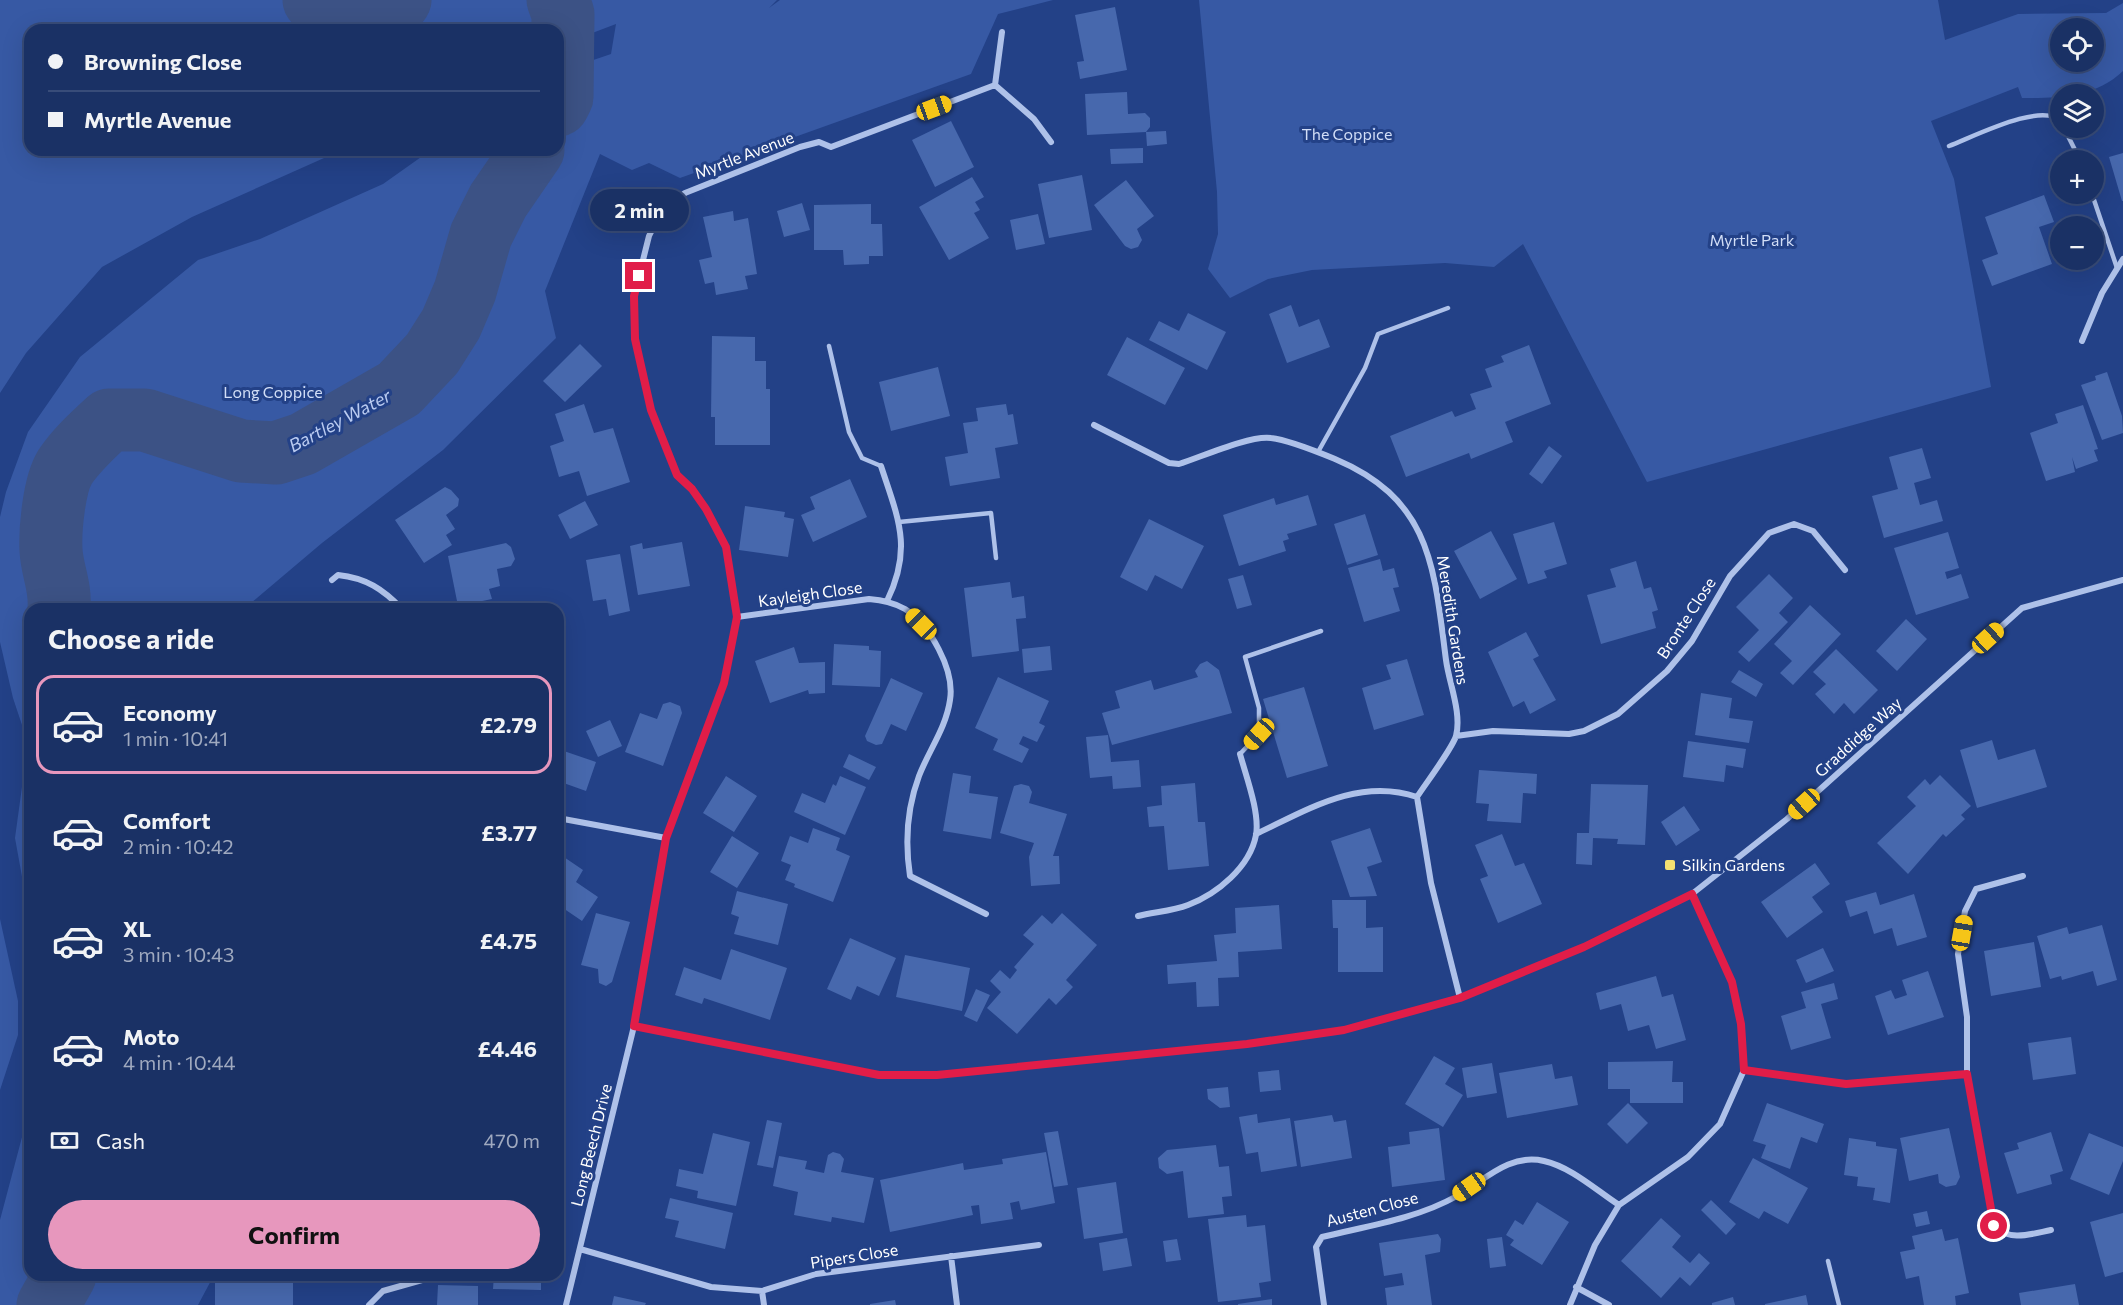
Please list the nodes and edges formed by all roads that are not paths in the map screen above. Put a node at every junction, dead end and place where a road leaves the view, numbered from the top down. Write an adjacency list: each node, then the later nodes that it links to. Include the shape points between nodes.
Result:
1 (1002, 32): 2 (street)
2 (995, 85): 4 (street, via 1034,119); 22 (street, Myrtle Avenue, via 831,147 819,142 800,147 685,193 667,208 649,236 634,296 635,339 651,410 677,475 706,509 726,547)
3 (2050, 115): 5 (lane, via 2029,115)
4 (1051, 142)
5 (1949, 146)
6 (2095, 204): 8 (lane)
7 (2123, 259): 8 (street)
8 (2117, 268): 10 (street)
9 (1448, 308): 13 (lane, via 1378,334 1365,368)
10 (2082, 341)
11 (830, 346): 14 (lane, via 849,432 862,458)
12 (1094, 426): 13 (street, Meredith Gardens, via 1169,463 1179,464 1256,439 1271,438)
13 (1318, 452): 24 (street, Meredith Gardens, via 1370,476 1399,504 1425,540 1456,712)
14 (881, 466): 15 (street)
15 (899, 522): 16 (lane, via 991,513); 20 (street, via 899,577)
16 (996, 558)
17 (1845, 570): 24 (street, Bronte Close, via 1813,531 1794,524 1769,533 1730,576 1692,640 1668,671 1618,714 1569,734 1493,730)
18 (332, 580): 21 (street, via 338,576 368,582 385,590)
19 (2123, 580): 31 (street, Graddidge Way, via 2022,608 1787,819)
20 (887, 601): 22 (street, Kayleigh Close, via 869,599); 32 (street, Kayleigh Close, via 906,609 940,651 948,671 951,698 945,723 913,796 907,835 910,876)
21 (397, 603)
22 (737, 617): 29 (street, Myrtle Avenue, via 724,683)
23 (1321, 631): 25 (lane, via 1245,657 1259,708 1259,734)
24 (1456, 736): 26 (street)
25 (1240, 754): 28 (street, via 1253,802)
26 (1417, 797): 28 (street, via 1403,792 1349,793); 34 (street, via 1431,883)
27 (564, 819): 29 (street)
28 (1256, 834): 33 (street, via 1236,873 1218,888 1188,905)
29 (666, 838): 35 (street, Myrtle Avenue)
30 (2023, 876): 37 (street, via 1976,890 1965,911 1958,954 1966,1017)
31 (1692, 894): 34 (street, Graddidge Way, via 1584,947); 36 (street, via 1732,982 1741,1024)
32 (986, 914)
33 (1138, 916)
34 (1460, 998): 35 (street, Graddidge Way, via 1344,1030 1258,1043 937,1075 879,1075)
35 (634, 1026): 41 (street, Long Beech Drive)
36 (1744, 1070): 37 (street, via 1846,1084); 38 (street, via 1720,1124 1688,1157)
37 (1967, 1074): 39 (street, via 1994,1226 2000,1233 2013,1237)
38 (1619, 1205): 45 (street); 51 (street, Austen Close, via 1562,1168 1543,1161 1520,1161 1500,1167 1457,1196 1415,1214 1322,1237 1316,1247)
39 (2051, 1230)
40 (1039, 1245): 42 (street, Pipers Close)
41 (580, 1249): 46 (street, Pipers Close, via 711,1287); 48 (street, Long Beech Drive)
42 (951, 1256): 46 (street, Pipers Close, via 816,1274); 50 (street)
43 (1828, 1261): 54 (lane)
44 (418, 1281): 47 (street, via 383,1291)
45 (1576, 1287): 52 (street); 53 (street)
46 (762, 1291): 49 (street)
47 (369, 1305)
48 (566, 1305)
49 (764, 1305)
50 (957, 1305)
51 (1324, 1305)
52 (1570, 1305)
53 (1609, 1305)
54 (1839, 1305)

